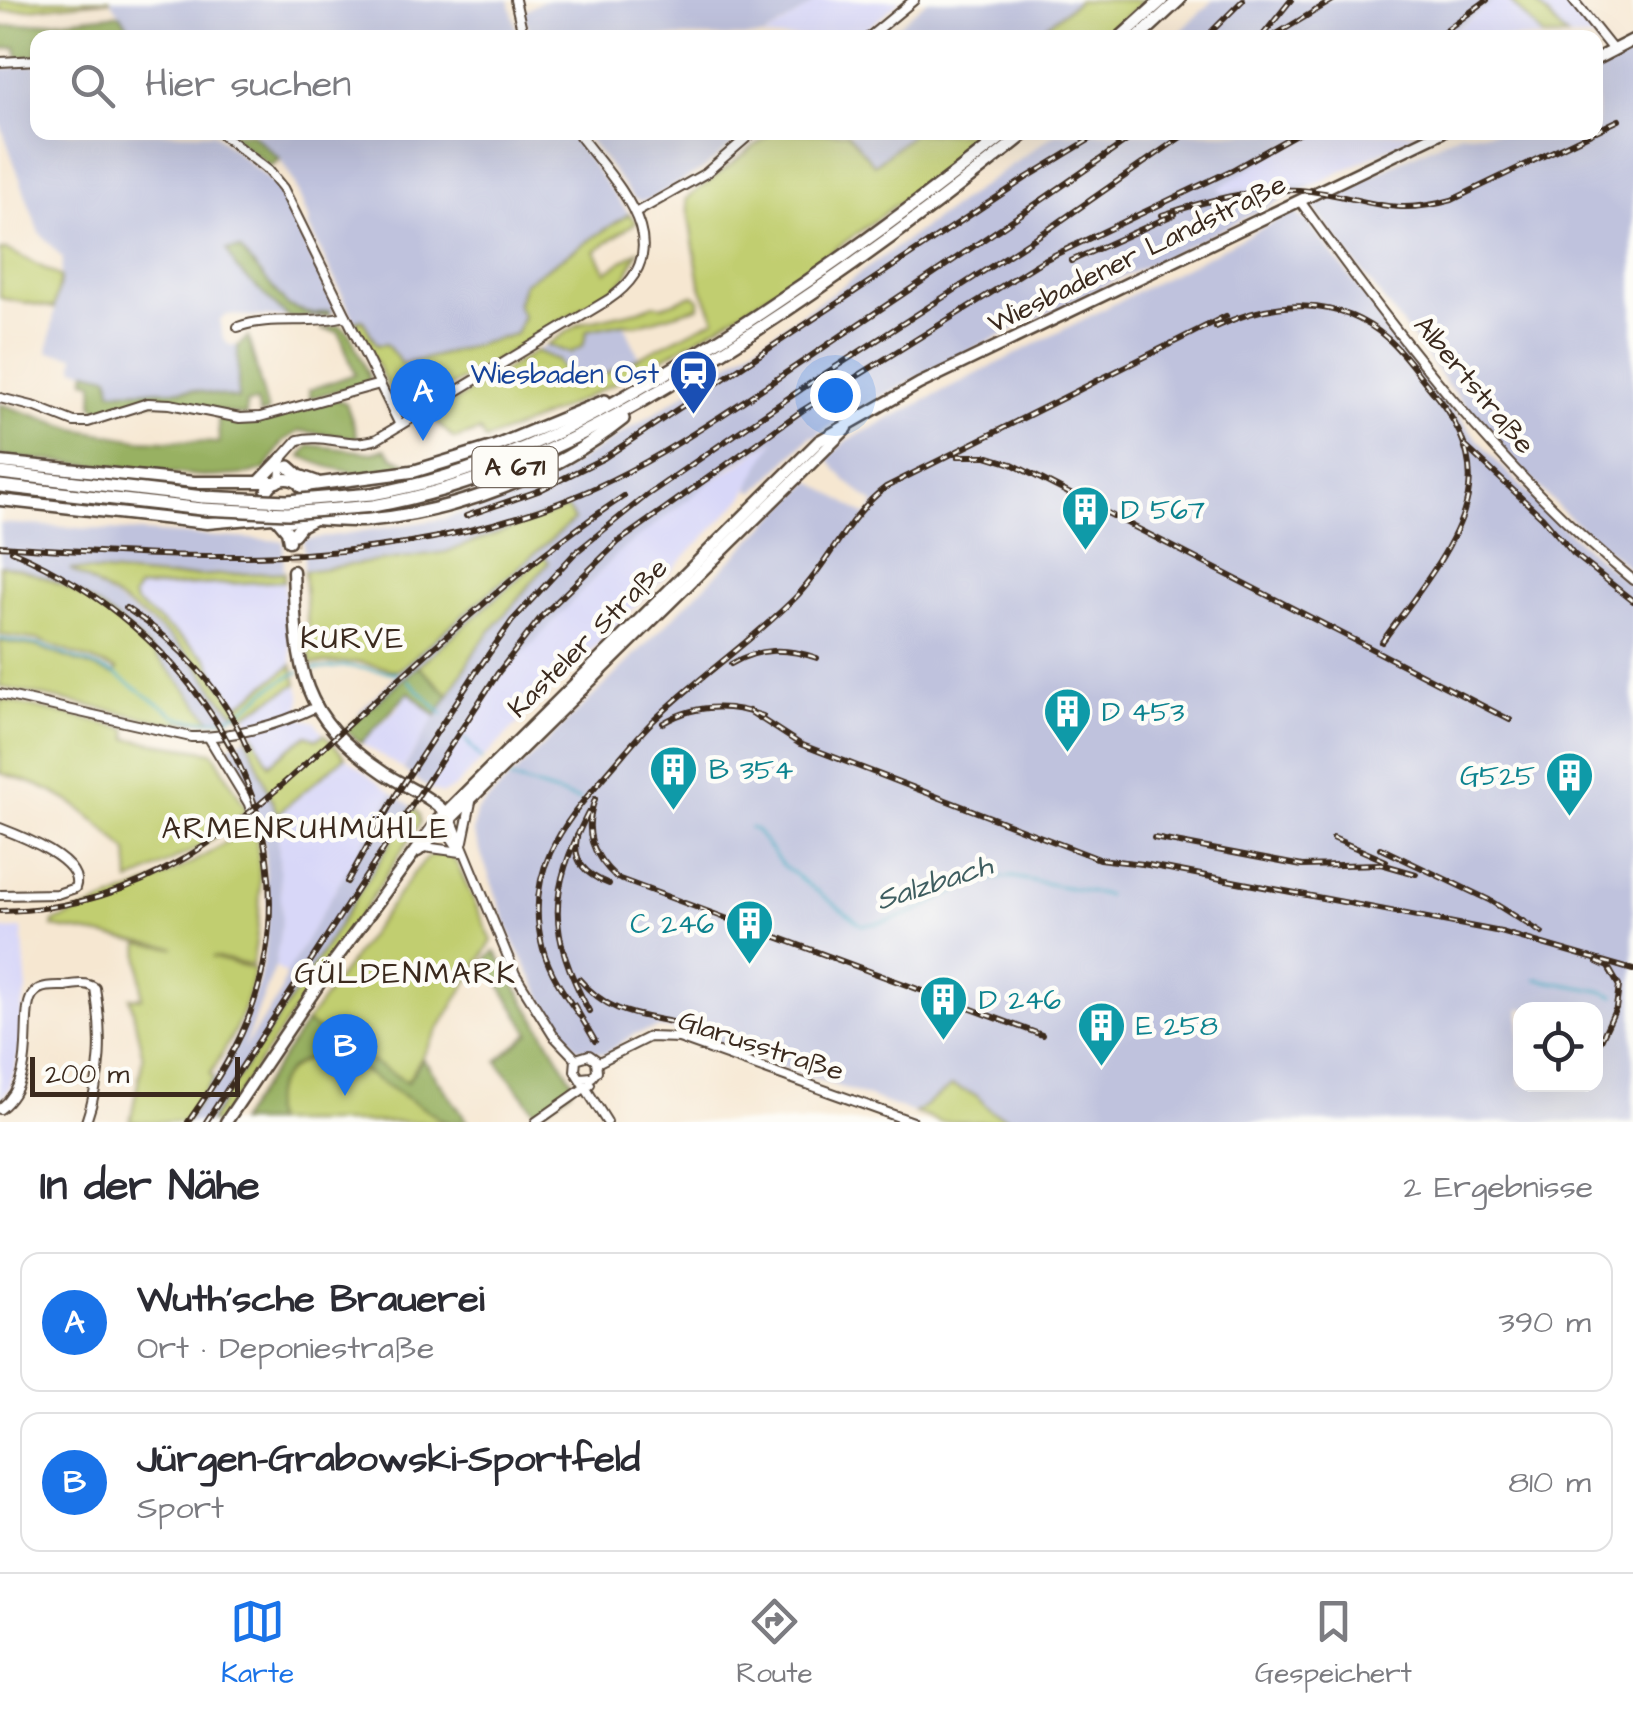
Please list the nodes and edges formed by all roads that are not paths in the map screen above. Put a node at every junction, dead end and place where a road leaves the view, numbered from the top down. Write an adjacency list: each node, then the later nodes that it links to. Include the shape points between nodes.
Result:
1 (515, 0): 6 (street)
2 (914, 0): 7 (street)
3 (1162, 0): 8 (highway)
4 (1179, 0): 9 (highway)
5 (1574, 1): 10 (street)
6 (522, 30)
7 (878, 30)
8 (1129, 30)
9 (1147, 30)
10 (1596, 30)
11 (1603, 38): 13 (street)
12 (1633, 40): 13 (main road)
13 (1612, 50): 14 (main road)
14 (1603, 55)
15 (30, 60): 16 (street)
16 (0, 62)
17 (229, 140): 25 (street, via 278,181)
18 (583, 140): 24 (street)
19 (744, 140): 24 (street, via 695,181)
20 (997, 140): 28 (highway, A 671)
21 (1016, 140): 28 (highway, A 671, via 837,276)
22 (1426, 140): 23 (main road, Wiesbadener Landstraße)
23 (1300, 201): 32 (main road, Wiesbadener Landstraße, via 920,384 854,422); 46 (street, Albertstraße, via 1466,416 1538,496)
24 (637, 212): 30 (street, via 642,253 623,288)
25 (346, 316): 26 (street); 27 (street)
26 (238, 327)
27 (380, 384): 29 (street, via 260,418 148,403 74,422); 30 (street)
28 (644, 394): 37 (highway, via 415,472); 41 (highway, A 671, bridge, via 508,456 372,500); 43 (highway, via 608,430 567,456 484,493 388,517)
29 (0, 398)
30 (400, 425): 31 (street, via 363,443 298,440)
31 (287, 458): 35 (street); 36 (main road); 37 (highway, via 306,480); 38 (street)
32 (806, 461): 51 (main road, Kasteler Straße)
33 (0, 462): 36 (main road, via 194,482)
34 (0, 474): 41 (highway, A 671)
35 (279, 481): 36 (main road); 38 (main road); 44 (main road, via 266,496 268,510)
36 (259, 482)
37 (320, 482): 38 (highway)
38 (298, 484): 42 (main road, via 306,504)
39 (0, 486): 41 (highway, A 671)
40 (0, 500): 44 (main road, via 207,523 274,522)
41 (202, 503)
42 (297, 518): 43 (highway); 44 (main road); 44 (main road, via 286,521)
43 (317, 518): 44 (highway)
44 (285, 529)
45 (292, 565): 48 (main road, via 300,665)
46 (1633, 580)
47 (0, 694): 49 (street)
48 (316, 708): 49 (street); 50 (main road, via 349,748)
49 (209, 738): 54 (street)
50 (423, 798): 51 (main road); 52 (main road)
51 (466, 799): 52 (main road, Kasteler Straße); 56 (street)
52 (445, 820): 55 (main road, Kasteler Straße); 56 (street); 57 (main road, Kasteler Straße)
53 (0, 828): 58 (street, via 62,860 78,882 64,893)
54 (257, 832)
55 (424, 847): 56 (street); 57 (main road, Kasteler Straße)
56 (463, 852): 59 (street, via 515,974)
57 (409, 858): 64 (main road, Kasteler Straße)
58 (0, 895)
59 (576, 1059): 60 (street, via 586,1054); 61 (street, via 575,1071)
60 (597, 1063): 61 (street); 67 (street, Glarusstraße, via 636,1042 670,1036)
61 (589, 1083): 65 (street); 66 (street)
62 (0, 1108): 63 (street, via 14,1094 25,1064 31,996 43,988 92,984 101,1064)
63 (86, 1122)
64 (226, 1122)
65 (536, 1122)
66 (607, 1122)
67 (913, 1122)

